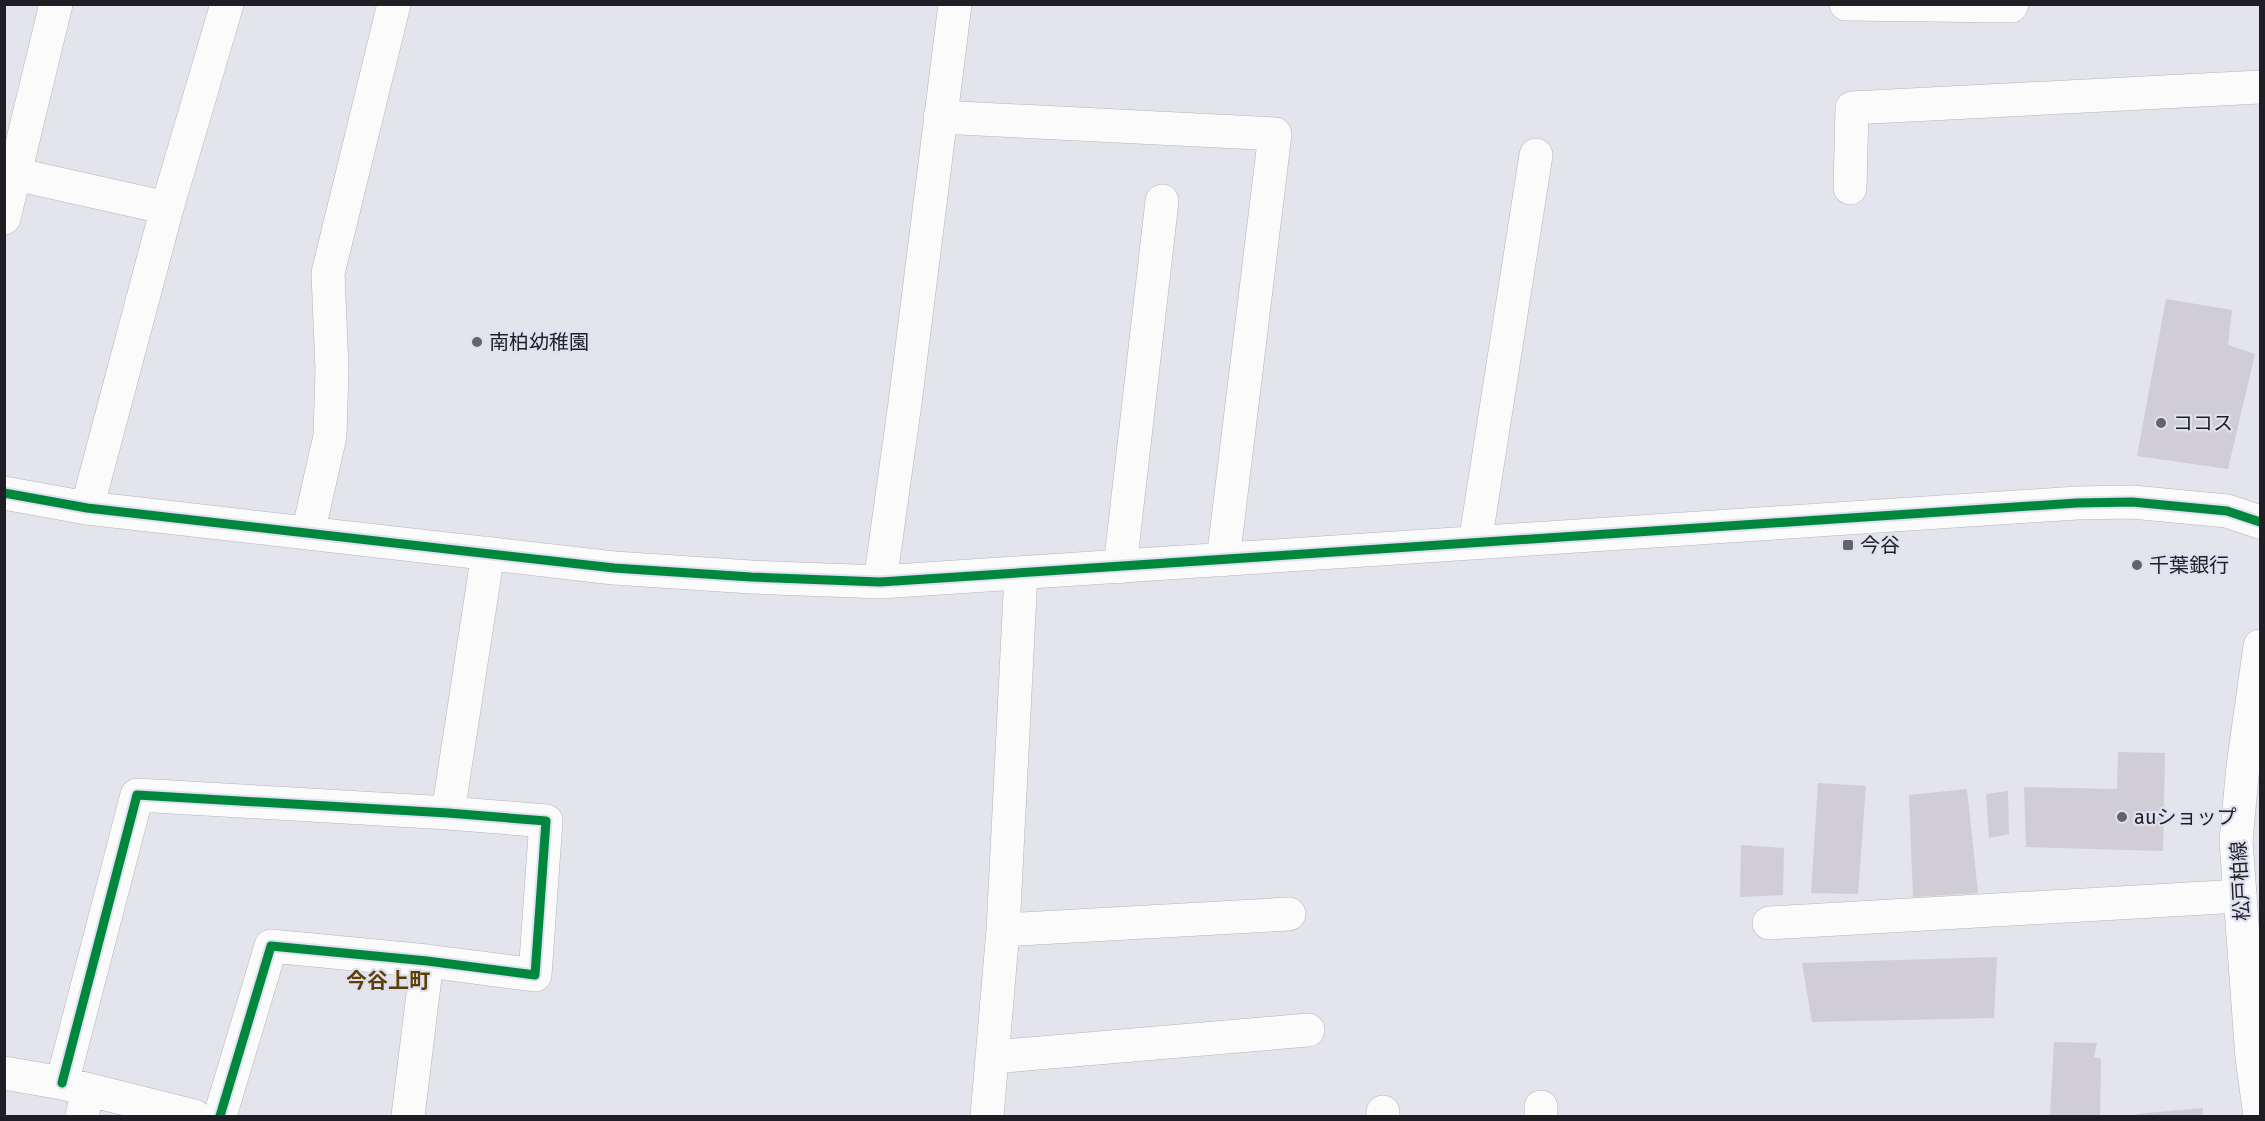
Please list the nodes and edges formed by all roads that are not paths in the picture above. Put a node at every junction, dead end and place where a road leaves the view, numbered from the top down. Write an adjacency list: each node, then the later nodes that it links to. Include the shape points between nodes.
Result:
1 (56, 4): 10 (street)
2 (227, 4): 13 (street)
3 (394, 4): 18 (street, via 328,273 330,436)
4 (955, 4): 8 (street)
5 (1846, 4): 6 (street)
6 (2012, 4)
7 (2260, 87): 11 (street, via 1852,108)
8 (940, 117): 21 (street, via 1275,134); 24 (street)
9 (1536, 155): 19 (street)
10 (15, 174): 13 (street); 14 (street)
11 (1850, 188)
12 (1162, 201): 22 (street)
13 (167, 208): 16 (street)
14 (4, 218)
15 (4, 493): 16 (street)
16 (87, 508): 18 (street)
17 (2260, 522): 19 (street, via 2227,511 2132,502 2077,503)
18 (308, 533): 20 (street)
19 (1475, 543): 21 (street)
20 (488, 553): 24 (street, via 614,568); 26 (street)
21 (1223, 560): 22 (street)
22 (1120, 567): 23 (street)
23 (1021, 574): 24 (street); 30 (street)
24 (880, 582)
25 (2260, 646): 27 (street, 松戸柏線, via 2236,841)
26 (448, 813): 31 (street, via 546,820 535,975); 35 (street, via 137,795)
27 (2240, 896): 29 (street); 40 (street, 松戸柏線)
28 (1289, 914): 30 (street)
29 (1769, 923)
30 (1003, 930): 33 (street)
31 (427, 961): 37 (street, via 271,946); 38 (street)
32 (1308, 1030): 33 (street)
33 (993, 1057): 39 (street)
34 (4, 1073): 35 (street)
35 (77, 1096): 36 (street)
36 (194, 1116)
37 (220, 1116)
38 (408, 1116)
39 (987, 1116)
40 (2260, 1116)

